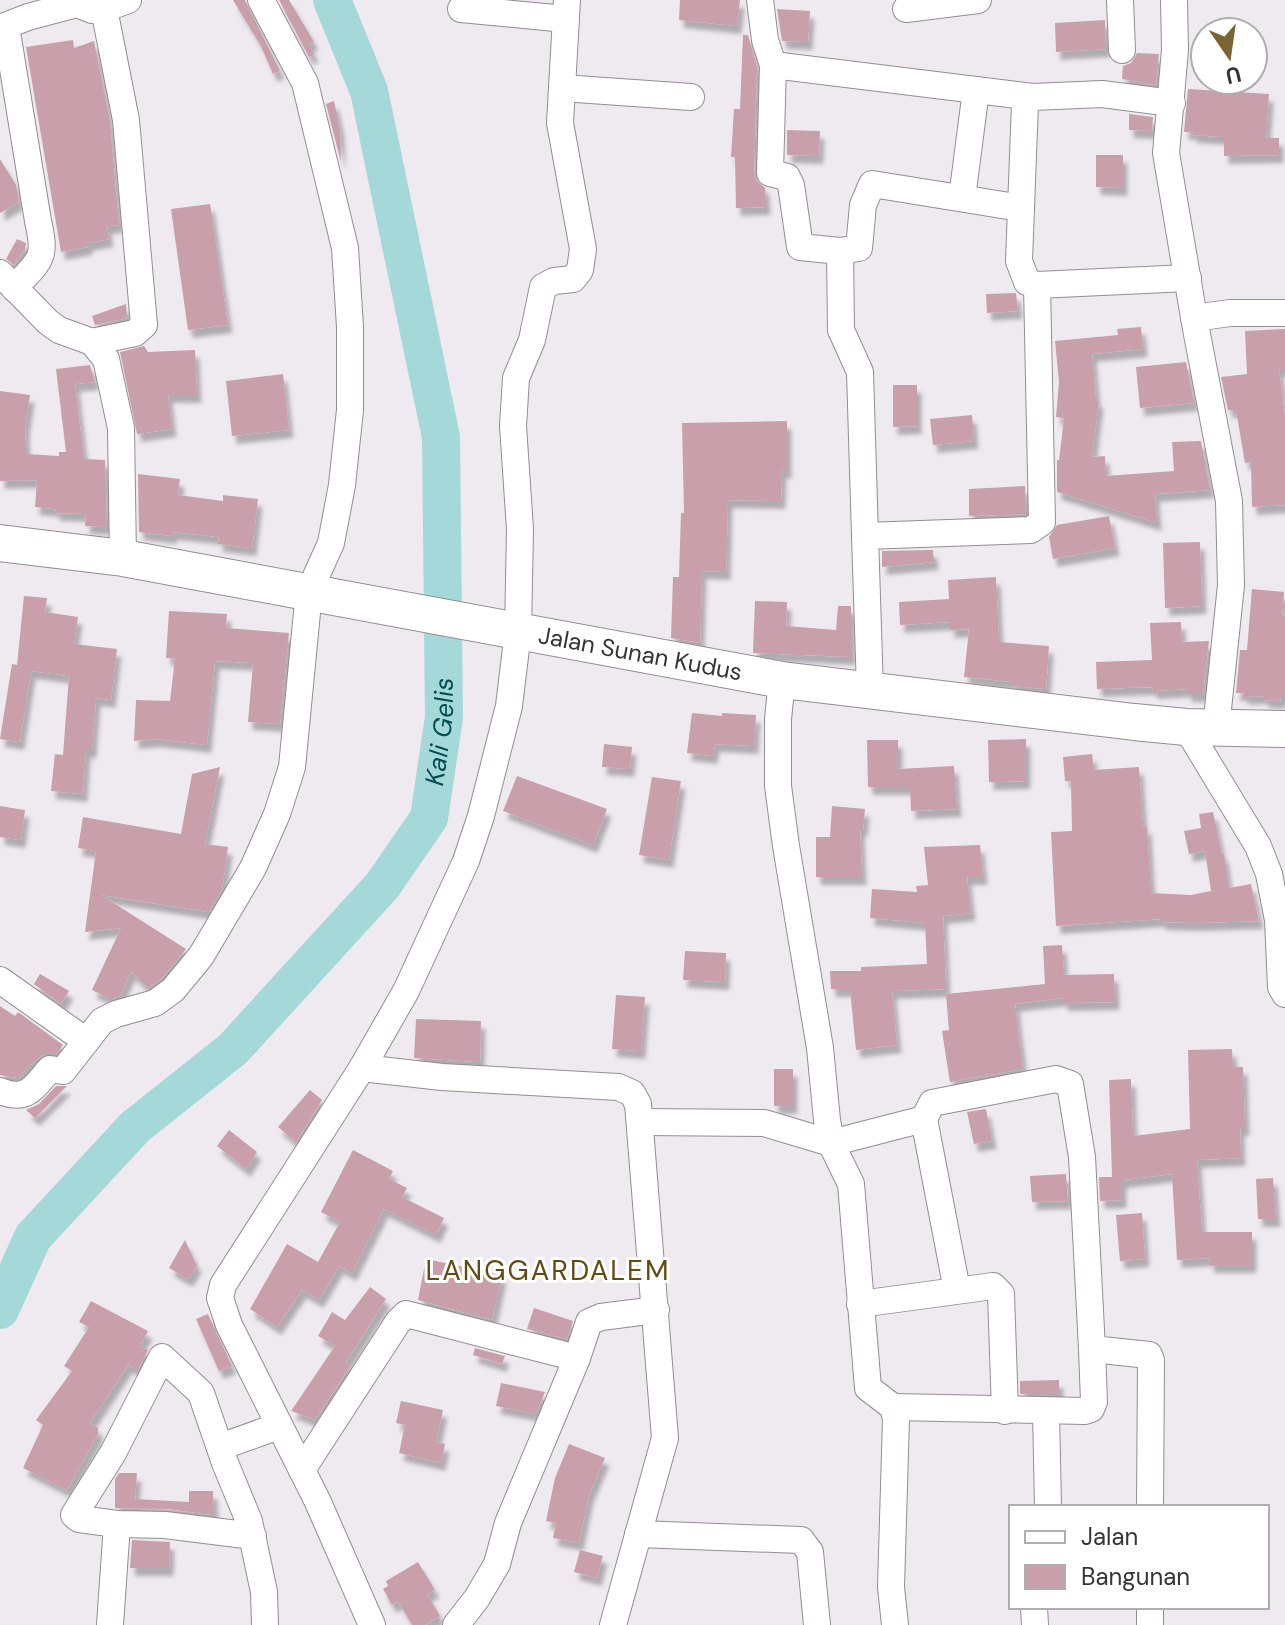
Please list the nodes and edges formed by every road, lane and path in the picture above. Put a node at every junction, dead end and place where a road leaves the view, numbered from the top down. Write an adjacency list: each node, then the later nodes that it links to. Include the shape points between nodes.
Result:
1 (261, 0): 30 (street, via 305,83 345,248 350,410 337,518)
2 (760, 0): 12 (street)
3 (978, 0): 8 (street)
4 (1120, 0): 11 (street)
5 (1174, 0): 17 (street)
6 (116, 5): 10 (street, via 92,10 77,4); 26 (street, via 144,319 140,331)
7 (461, 9): 9 (street)
8 (906, 9)
9 (566, 10): 13 (street)
10 (3, 27): 22 (street, via 45,246 40,259)
11 (1122, 50)
12 (773, 65): 14 (street); 20 (street, via 770,173 787,177 791,185 800,247)
13 (562, 88): 15 (street); 31 (street, via 560,123 583,249 573,279 543,287 532,340 516,378 513,426 520,529)
14 (976, 90): 16 (street); 18 (street)
15 (691, 97)
16 (1033, 97): 17 (street, via 1102,94); 19 (street, via 1025,103)
17 (1172, 103): 21 (street, via 1166,153)
18 (962, 198): 19 (street); 20 (street, via 872,184 863,205 859,248)
19 (1021, 208): 23 (street, via 1019,261 1027,282)
20 (840, 251): 27 (street, via 841,330 860,372)
21 (1188, 278): 23 (street); 25 (street)
22 (7, 280): 26 (street, via 48,322)
23 (1037, 285): 27 (street, via 1042,522 1031,530)
24 (1285, 313): 25 (street)
25 (1194, 318): 34 (street, via 1229,501 1231,585)
26 (92, 342): 29 (street, via 106,359 121,428)
27 (865, 536): 33 (street)
28 (0, 543): 29 (main road, Jalan Sunan Kudus)
29 (123, 558): 30 (main road, Jalan Sunan Kudus)
30 (313, 593): 31 (main road, Jalan Sunan Kudus); 38 (street, via 292,767 253,868 201,956 173,990 155,1003 102,1021)
31 (514, 631): 32 (main road, Jalan Sunan Kudus); 39 (street, via 509,706 466,861 406,991)
32 (782, 680): 33 (main road, Jalan Sunan Kudus); 43 (street, via 778,786)
33 (870, 690): 34 (main road, Jalan Sunan Kudus)
34 (1201, 727): 35 (main road, Jalan Sunan Kudus); 37 (street, via 1269,874)
35 (1285, 729)
36 (0, 980): 38 (street)
37 (1285, 994)
38 (86, 1041): 40 (street, via 63,1071 50,1069 24,1095)
39 (362, 1068): 42 (street, via 618,1087 632,1093); 52 (street, via 223,1285 220,1298 229,1325)
40 (0, 1091)
41 (924, 1119): 43 (street); 44 (street); 47 (street, via 932,1103 1056,1079 1070,1084 1082,1157)
42 (641, 1122): 43 (street, via 764,1123); 46 (street)
43 (831, 1143): 45 (street, via 851,1184)
44 (957, 1290): 45 (street); 50 (street, via 993,1286 1001,1294)
45 (860, 1304): 49 (street, via 868,1388)
46 (656, 1310): 48 (street, via 589,1322); 58 (street, via 665,1438)
47 (1092, 1349): 51 (street, via 1091,1409); 56 (street, via 1149,1355 1151,1360)
48 (577, 1358): 54 (street, via 406,1314); 63 (street, via 508,1523 497,1564)
49 (893, 1407): 50 (street); 66 (street)
50 (1005, 1411): 51 (street)
51 (1046, 1411): 55 (street)
52 (278, 1426): 53 (street); 54 (street)
53 (222, 1446): 57 (street, via 201,1393 162,1357 74,1515); 59 (street)
54 (302, 1470): 62 (street)
55 (1048, 1505)
56 (1150, 1505)
57 (117, 1524): 59 (street); 60 (street)
58 (638, 1534): 64 (street); 65 (street, via 801,1540 810,1552)
59 (253, 1536): 61 (street)
60 (110, 1625)
61 (265, 1625)
62 (372, 1625)
63 (456, 1625)
64 (613, 1625)
65 (817, 1625)
66 (895, 1625)

